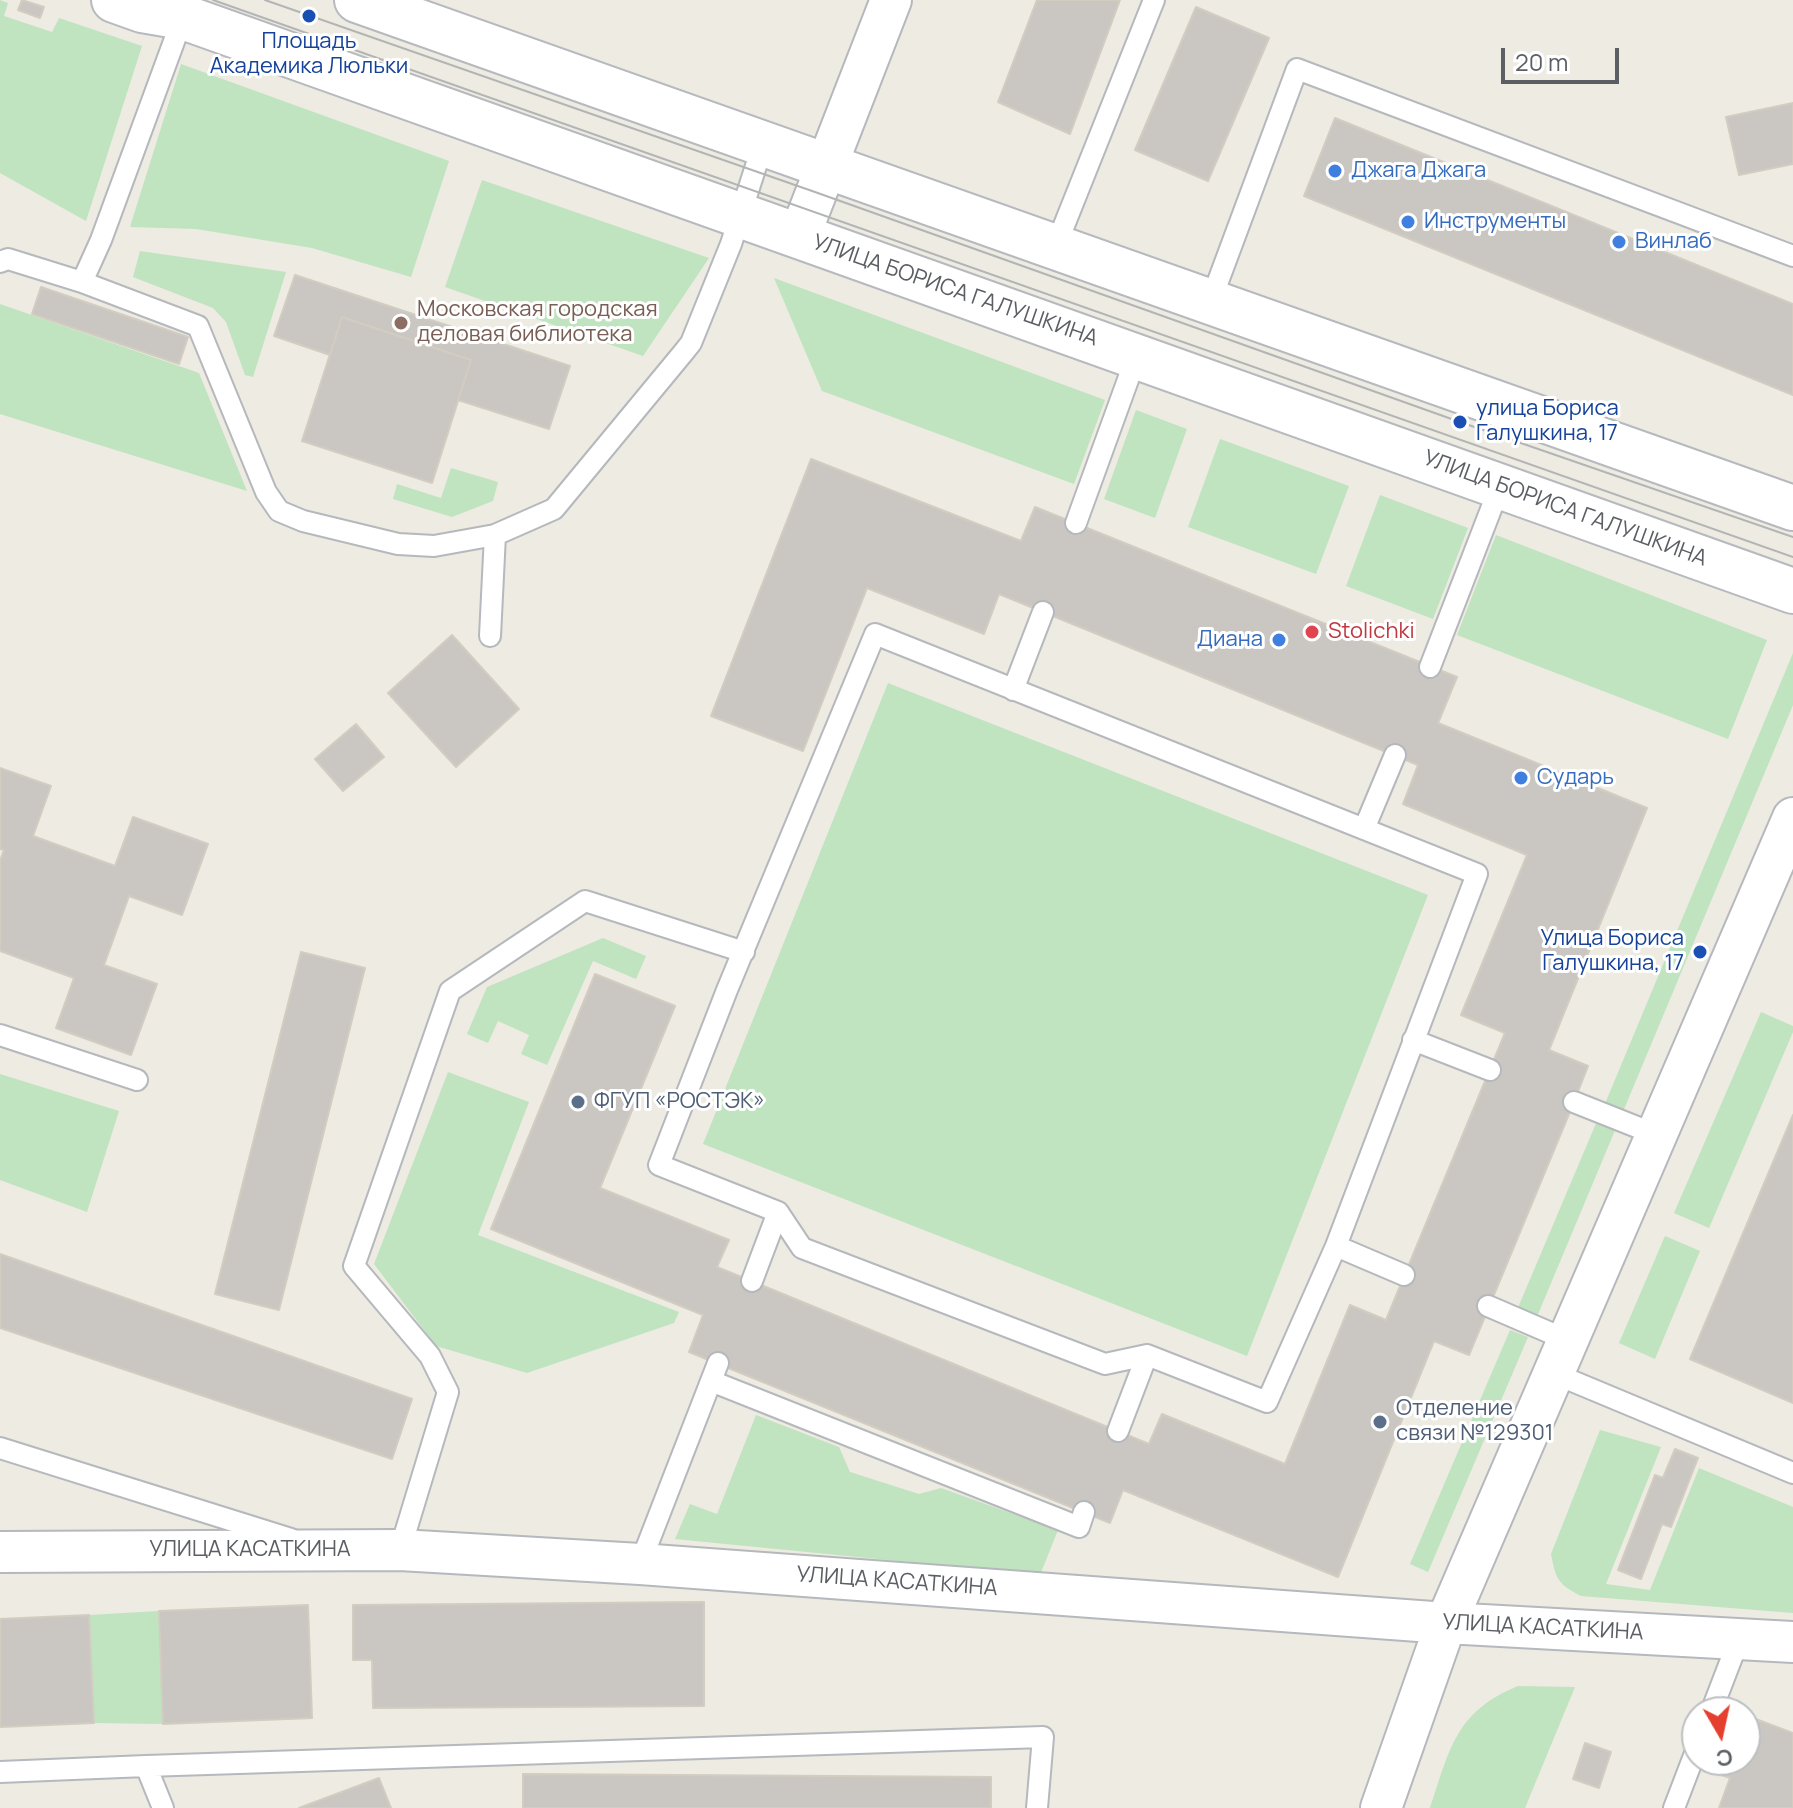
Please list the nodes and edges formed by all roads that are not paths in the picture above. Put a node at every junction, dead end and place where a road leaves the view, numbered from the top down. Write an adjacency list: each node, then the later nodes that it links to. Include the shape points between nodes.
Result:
1 (114, 0): 5 (main road, УЛИЦА БОРИСА ГАЛУШКИНА)
2 (357, 0): 6 (main road)
3 (891, 0): 7 (street)
4 (1154, 0): 10 (lane)
5 (183, 17): 8 (main road, УЛИЦА БОРИСА ГАЛУШКИНА); 13 (lane)
6 (763, 144): 7 (main road); 8 (lane)
7 (825, 167): 9 (street); 10 (main road)
8 (740, 216): 9 (main road, УЛИЦА БОРИСА ГАЛУШКИНА); 19 (lane, via 691,343 554,509)
9 (799, 237): 15 (main road, УЛИЦА БОРИСА ГАЛУШКИНА)
10 (1055, 248): 14 (main road)
11 (1793, 256): 14 (lane, via 1297,69)
12 (0, 262): 13 (lane, via 8,259)
13 (82, 282): 19 (lane, via 198,326 266,492 279,511 398,544 434,546)
14 (1210, 303): 17 (main road)
15 (1137, 355): 16 (main road, УЛИЦА БОРИСА ГАЛУШКИНА); 18 (lane)
16 (1500, 486): 20 (main road, УЛИЦА БОРИСА ГАЛУШКИНА); 23 (lane)
17 (1793, 508)
18 (1076, 523)
19 (495, 535): 22 (lane)
20 (1793, 591)
21 (1043, 612): 24 (lane)
22 (490, 636)
23 (1430, 667)
24 (1013, 690): 27 (lane); 28 (lane, via 875,634)
25 (1395, 755): 27 (lane)
26 (1793, 818): 34 (street)
27 (1364, 829): 30 (lane, via 1477,874)
28 (744, 952): 35 (lane, via 659,1165); 47 (lane, via 585,901 450,991 354,1266 430,1356 448,1392)
29 (0, 1035): 32 (lane)
30 (1413, 1040): 31 (lane); 36 (lane)
31 (1490, 1070)
32 (137, 1080)
33 (1574, 1102): 34 (lane)
34 (1657, 1135): 41 (street)
35 (778, 1212): 38 (lane); 40 (lane, via 802,1248 1105,1364)
36 (1336, 1246): 37 (lane); 40 (lane, via 1267,1402)
37 (1404, 1275)
38 (752, 1281)
39 (1488, 1306): 41 (lane)
40 (1147, 1355): 42 (lane)
41 (1560, 1356): 44 (lane); 50 (street)
42 (1118, 1431)
43 (0, 1448): 46 (lane)
44 (1793, 1473)
45 (1084, 1512): 49 (lane, via 1079,1527 714,1372)
46 (321, 1549): 47 (street, УЛИЦА КАСАТКИНА); 48 (street, УЛИЦА КАСАТКИНА)
47 (400, 1550): 49 (street, УЛИЦА КАСАТКИНА)
48 (0, 1552)
49 (640, 1564): 50 (street, УЛИЦА КАСАТКИНА)
50 (1446, 1623): 51 (street, УЛИЦА КАСАТКИНА); 59 (street)
51 (1739, 1639): 52 (street, УЛИЦА КАСАТКИНА); 53 (lane)
52 (1793, 1642)
53 (1717, 1696)
54 (146, 1766): 55 (lane); 57 (lane); 58 (lane, via 1043,1737)
55 (0, 1772)
56 (1686, 1776): 60 (lane)
57 (163, 1808)
58 (1037, 1808)
59 (1381, 1808)
60 (1674, 1808)

